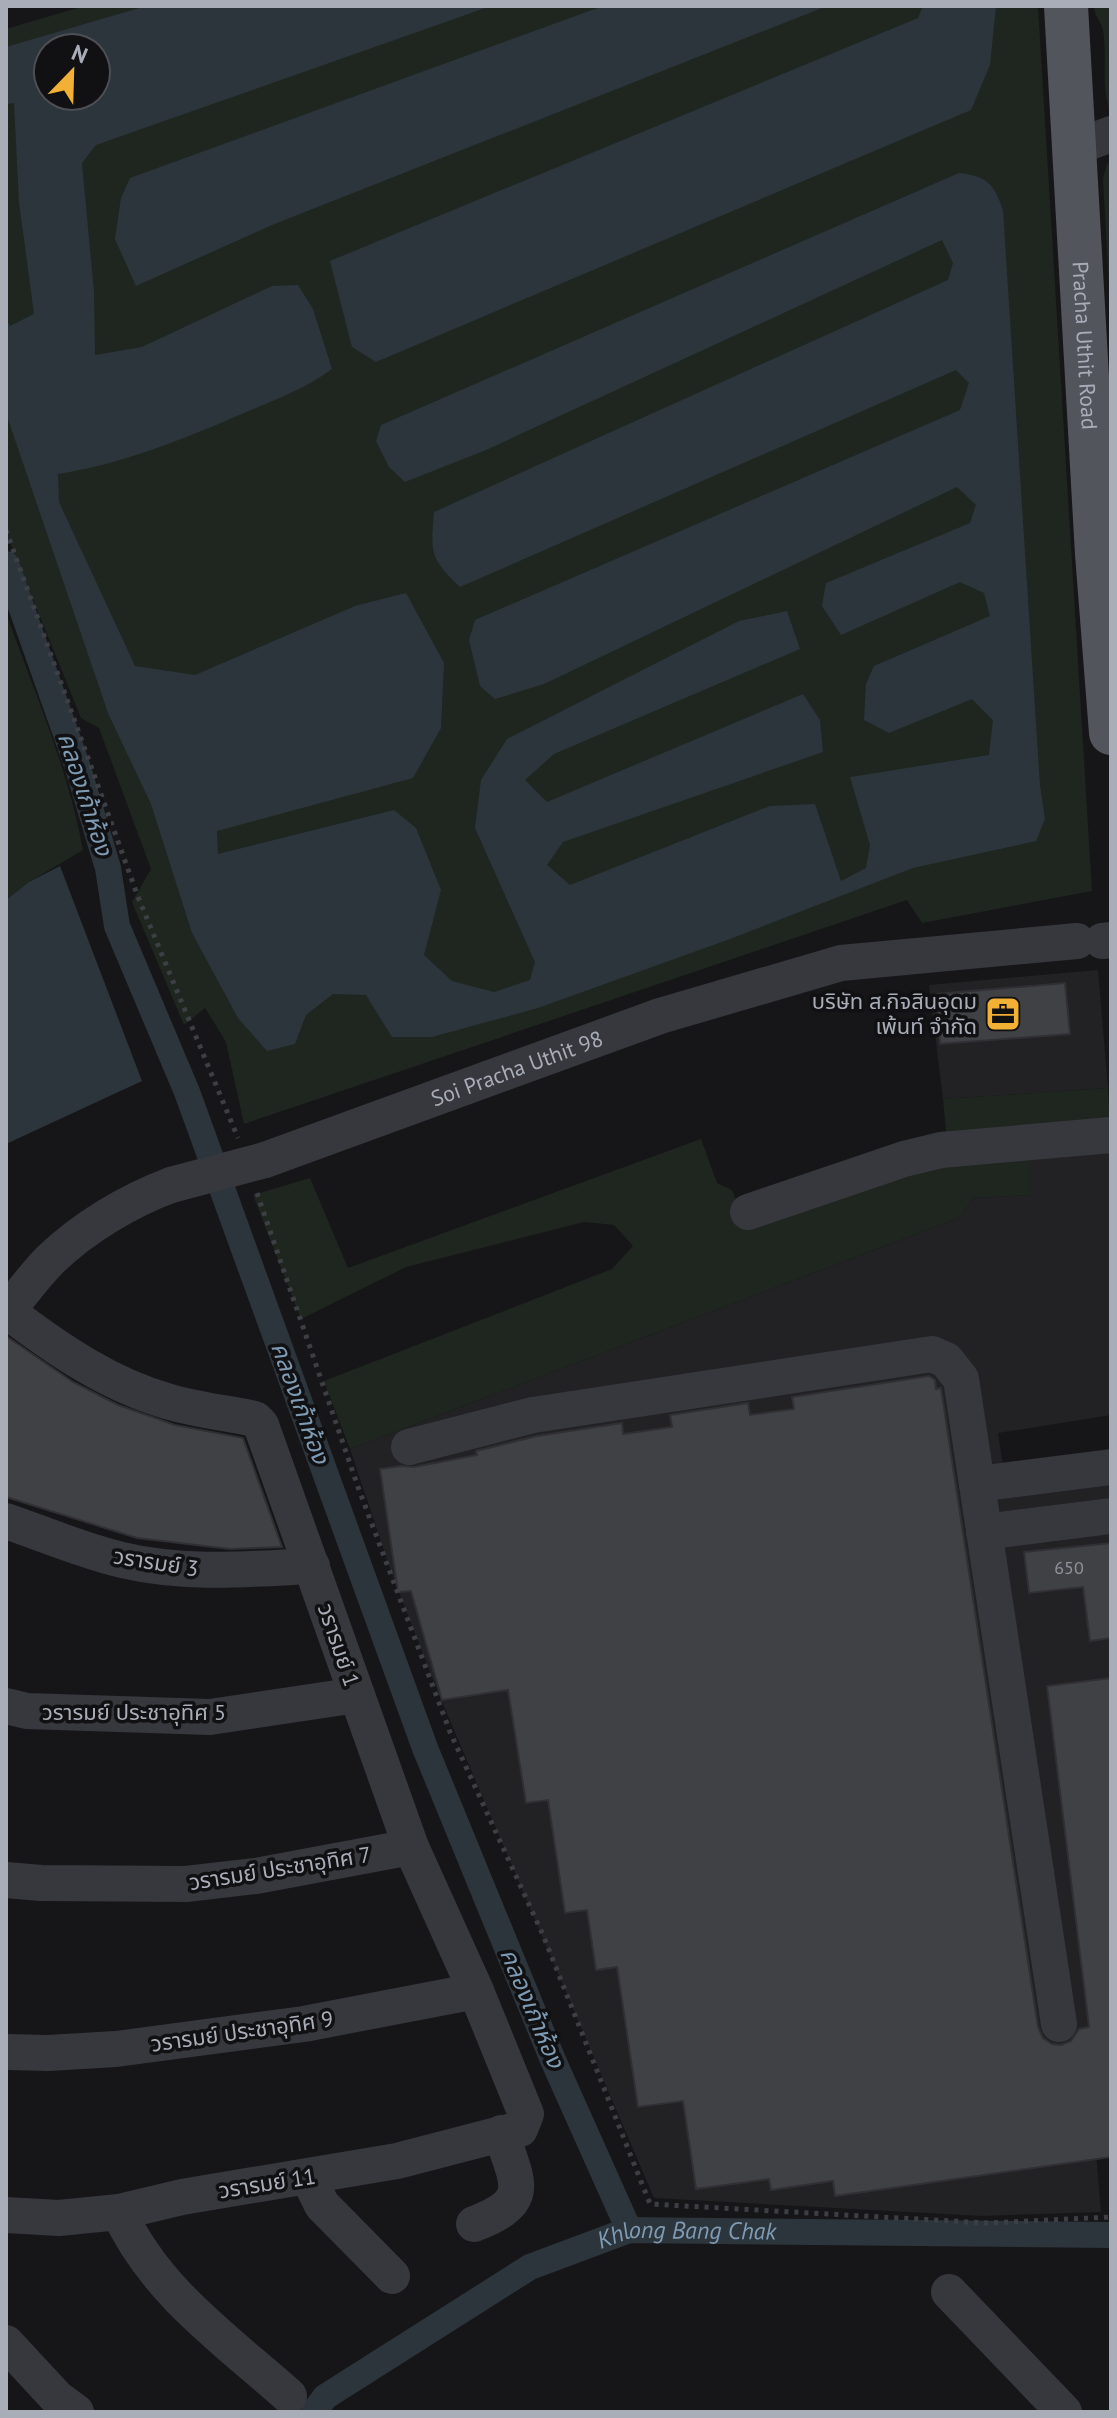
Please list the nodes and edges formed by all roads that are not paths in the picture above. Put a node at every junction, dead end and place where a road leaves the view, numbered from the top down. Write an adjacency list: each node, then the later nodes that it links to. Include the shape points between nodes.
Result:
1 (1066, 6): 2 (main road, Pracha Uthit Road)
2 (1092, 141): 3 (main road, Pracha Uthit Road)
3 (1100, 430): 4 (main road, Pracha Uthit Road)
4 (1105, 573): 5 (main road, Pracha Uthit Road)
5 (1111, 733)
6 (1097, 940): 9 (street, Soi Pracha Uthit 98, bridge, via 841,963 660,1016 253,1164 144,1195 51,1259)
7 (1111, 1135): 8 (street, via 941,1150)
8 (748, 1212)
9 (7, 1312): 16 (street, วรารมย์ 1, via 57,1349 124,1386 194,1409 255,1419)
10 (409, 1447): 12 (street, via 533,1415 932,1354 946,1360 961,1379)
11 (1111, 1467): 12 (street)
12 (977, 1484): 15 (street)
13 (1111, 1516): 15 (street)
14 (6, 1521): 16 (street, วรารมย์ 3, via 122,1560 170,1568)
15 (984, 1532): 22 (street)
16 (312, 1566): 17 (street, วรารมย์ 1)
17 (357, 1695): 18 (street, วรารมย์ ประชาอุทิศ 5, via 210,1717); 19 (street, วรารมย์ 1)
18 (6, 1706)
19 (411, 1847): 20 (street, วรารมย์ ประชาอุทิศ 7, via 186,1884); 21 (street, วรารมย์ 1)
20 (6, 1880)
21 (476, 1991): 23 (street, วรารมย์ ประชาอุทิศ 9, via 304,2024 116,2049); 24 (street, วรารมย์ 1, via 525,2109)
22 (1059, 2024)
23 (6, 2052)
24 (512, 2129): 25 (street, วรารมย์ 11, via 397,2161); 28 (street, วรารมย์ 1, via 517,2192 509,2206)
25 (308, 2177): 26 (street, วรารมย์ 11); 29 (street, via 322,2205)
26 (119, 2212): 27 (street, วรารมย์ 11, via 59,2218); 32 (street, via 138,2249 170,2289)
27 (6, 2215)
28 (474, 2224)
29 (392, 2276)
30 (949, 2292): 34 (street)
31 (6, 2343): 33 (street)
32 (289, 2396)
33 (76, 2412)
34 (1064, 2412)

